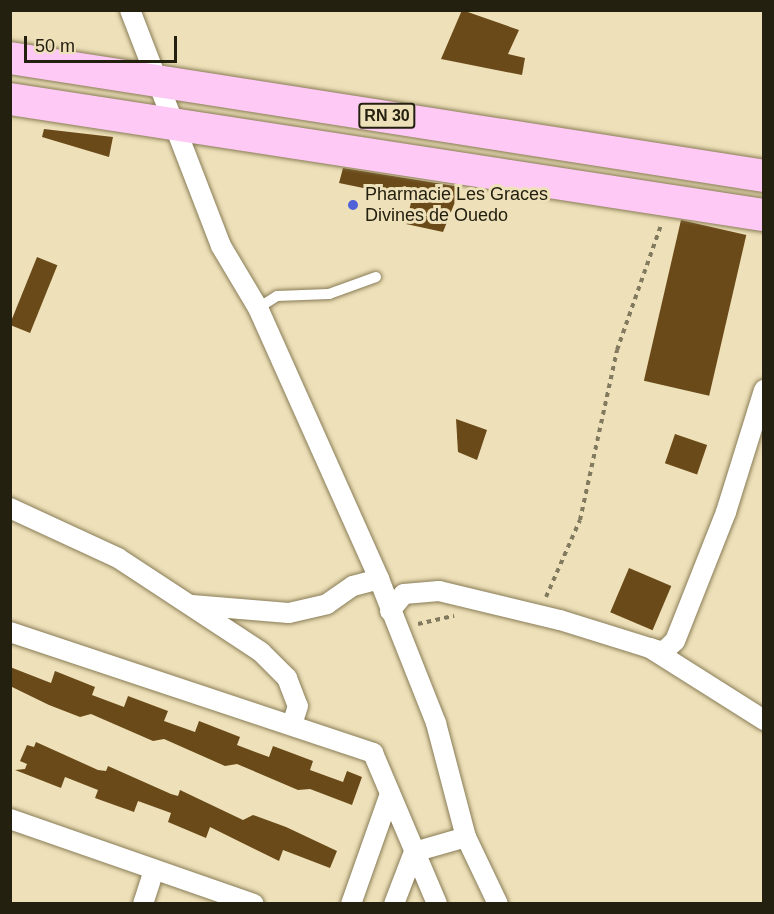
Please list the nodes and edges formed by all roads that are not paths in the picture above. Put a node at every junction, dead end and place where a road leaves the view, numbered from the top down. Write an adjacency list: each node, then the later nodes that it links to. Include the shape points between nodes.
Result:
1 (130, 10): 3 (street)
2 (10, 58): 3 (main road, RN 30)
3 (160, 78): 5 (street); 6 (main road, RN 30)
4 (10, 99): 5 (main road, RN 30 / RN 30)
5 (178, 126): 7 (main road, RN 30 / RN 30); 9 (street, via 221,246)
6 (764, 176)
7 (764, 215)
8 (376, 277): 9 (lane, via 329,294 277,296)
9 (258, 308): 12 (street)
10 (764, 390): 16 (street, via 726,512 679,632 663,652)
11 (10, 508): 13 (street, via 118,558)
12 (379, 579): 13 (street, via 353,586 327,604 289,613); 14 (street)
13 (183, 604): 18 (street, via 261,652 287,678 298,706)
14 (390, 611): 16 (street, via 404,594 440,591 517,607); 21 (street, via 436,723)
15 (10, 632): 18 (street)
16 (650, 648): 17 (street)
17 (764, 720)
18 (292, 725): 19 (street, via 373,753)
19 (390, 794): 22 (street); 26 (street)
20 (10, 819): 23 (street)
21 (465, 837): 22 (street); 29 (street)
22 (414, 852): 27 (street); 28 (street)
23 (154, 871): 24 (street); 25 (street)
24 (143, 903)
25 (254, 903)
26 (351, 903)
27 (394, 903)
28 (437, 903)
29 (498, 903)

